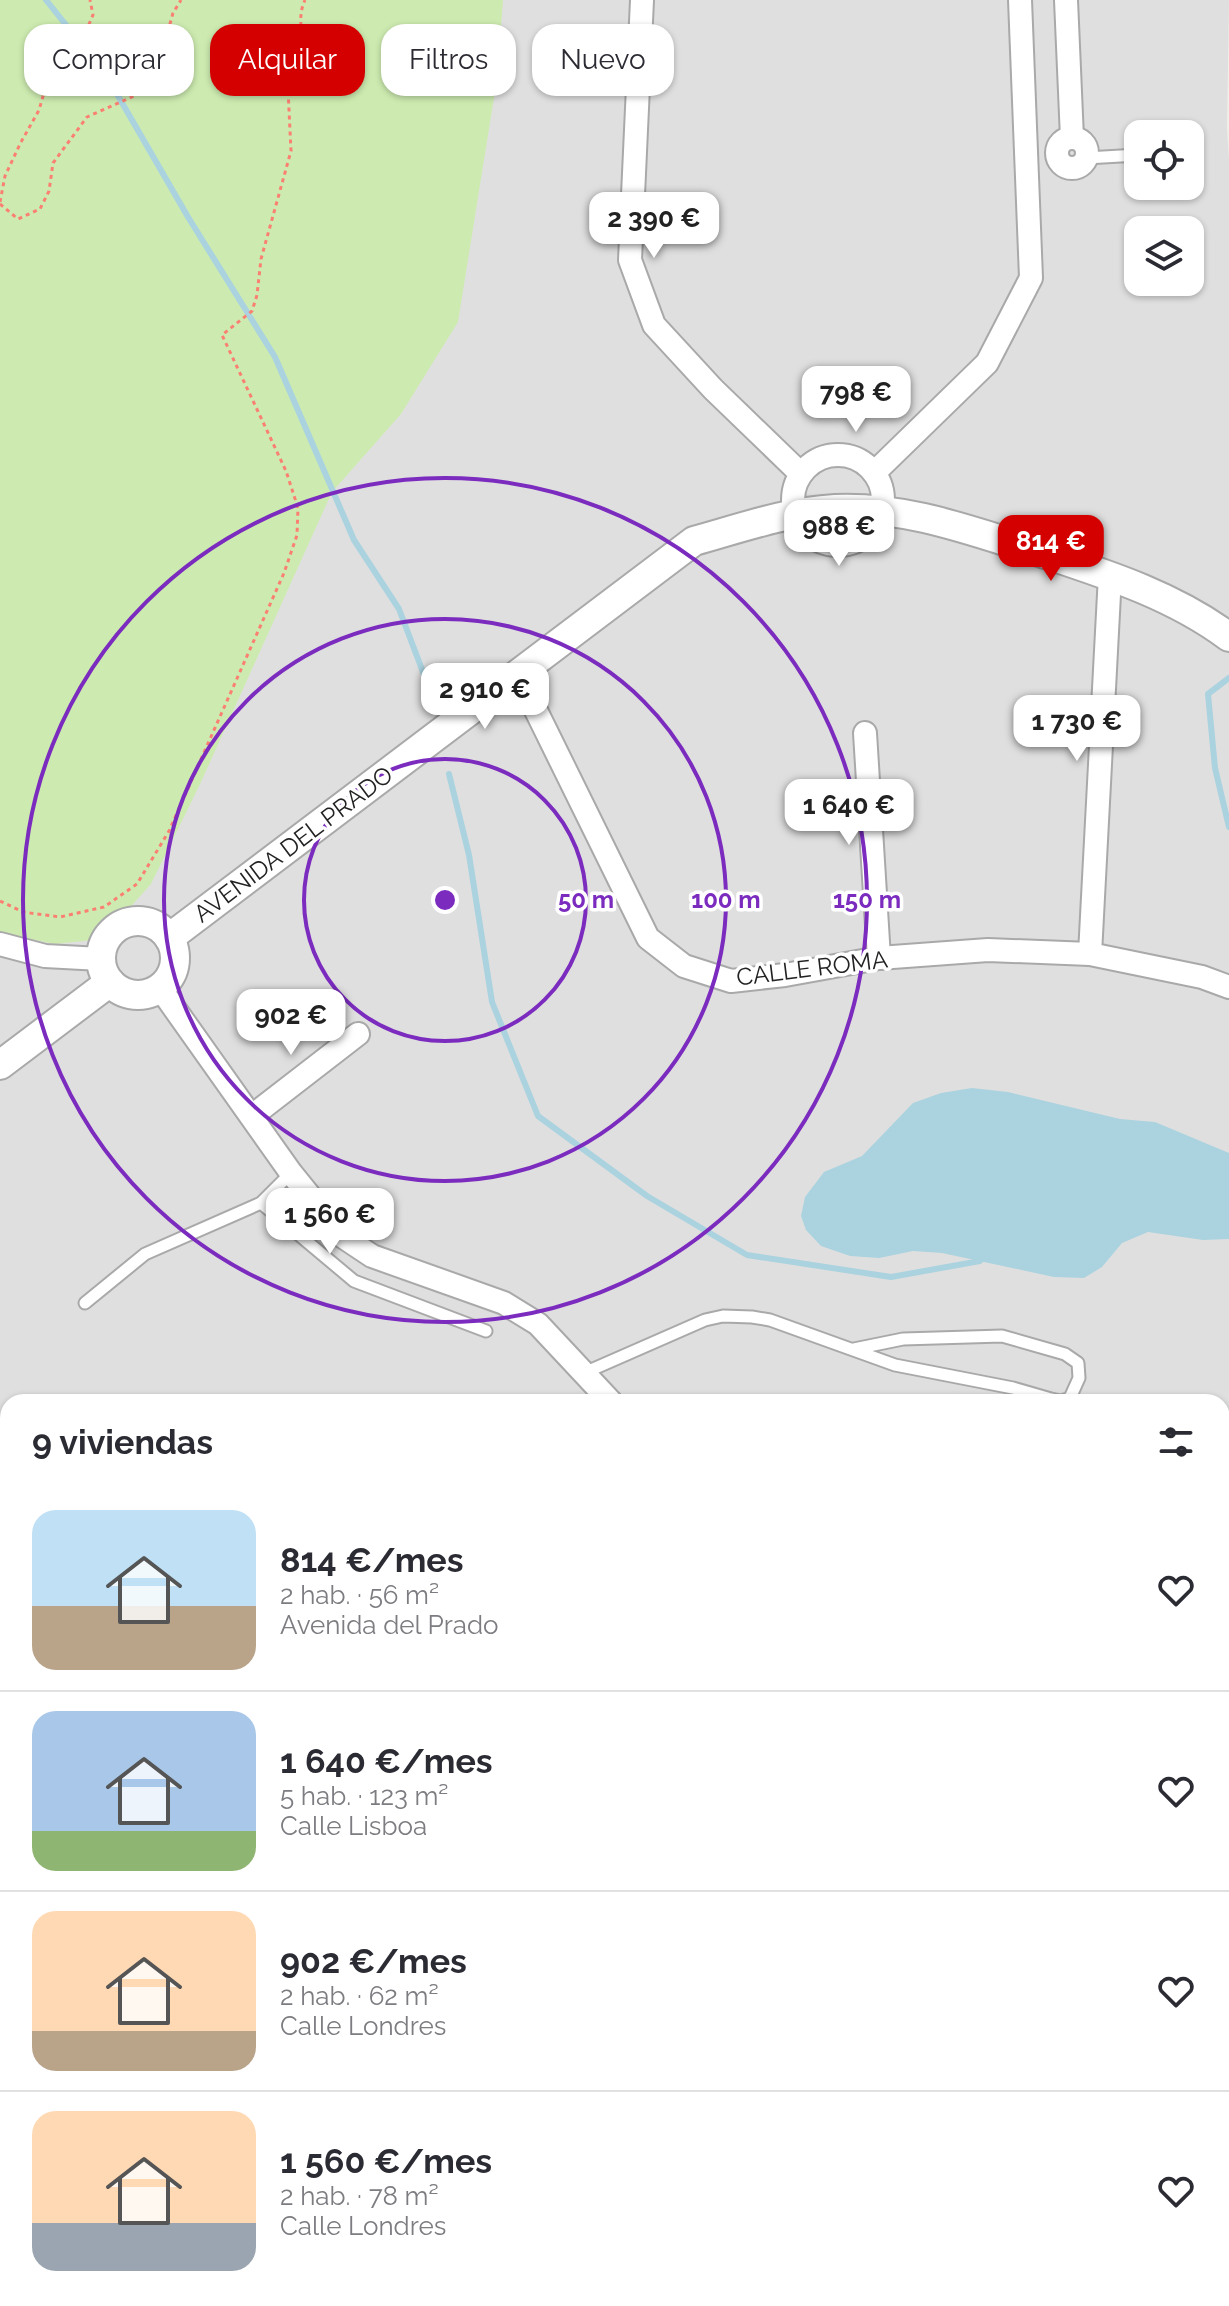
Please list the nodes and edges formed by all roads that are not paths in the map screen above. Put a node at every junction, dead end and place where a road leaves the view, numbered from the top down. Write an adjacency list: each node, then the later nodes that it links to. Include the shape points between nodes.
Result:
1 (642, 0): 7 (street, via 630,260 654,325)
2 (1020, 0): 6 (street, via 1031,278 987,363)
3 (1066, 0): 5 (street, via 1072,138 1086,147)
4 (1124, 156): 5 (lane)
5 (1086, 158)
6 (874, 473): 7 (street, via 864,463 837,455 823,457); 8 (street, via 881,484)
7 (801, 474): 9 (street)
8 (882, 511): 9 (street, AVENIDA DEL PRADO); 10 (street, AVENIDA DEL PRADO, via 937,519)
9 (794, 513): 12 (street, AVENIDA DEL PRADO, via 694,541)
10 (1110, 575): 11 (street, AVENIDA DEL PRADO, via 1164,597); 16 (street)
11 (1229, 637)
12 (518, 674): 14 (street, AVENIDA DEL PRADO); 17 (street, CALLE ROMA, via 648,938 684,966 731,981)
13 (865, 733): 17 (street)
14 (169, 938): 18 (street, via 158,926 127,922 104,943); 20 (street, via 175,965)
15 (0, 944): 18 (street)
16 (1090, 954): 17 (street, CALLE ROMA, via 988,950); 19 (street, CALLE ROMA)
17 (879, 958)
18 (106, 970): 20 (street, via 125,992 143,995); 22 (street)
19 (1229, 987)
20 (160, 988): 23 (street)
21 (358, 1034): 23 (street)
22 (0, 1065)
23 (252, 1116): 24 (street)
24 (291, 1173): 25 (lane); 29 (street, via 342,1236 372,1256 504,1303 538,1324)
25 (261, 1203): 26 (lane, via 145,1254); 27 (lane, via 354,1281)
26 (85, 1303)
27 (486, 1331)
28 (854, 1349): 29 (lane, via 770,1320 723,1316); 31 (lane, via 895,1365); 32 (lane, via 903,1339 1002,1336 1065,1354 1078,1363)
29 (584, 1373): 30 (street)
30 (604, 1394)
31 (1035, 1394)
32 (1072, 1394)

